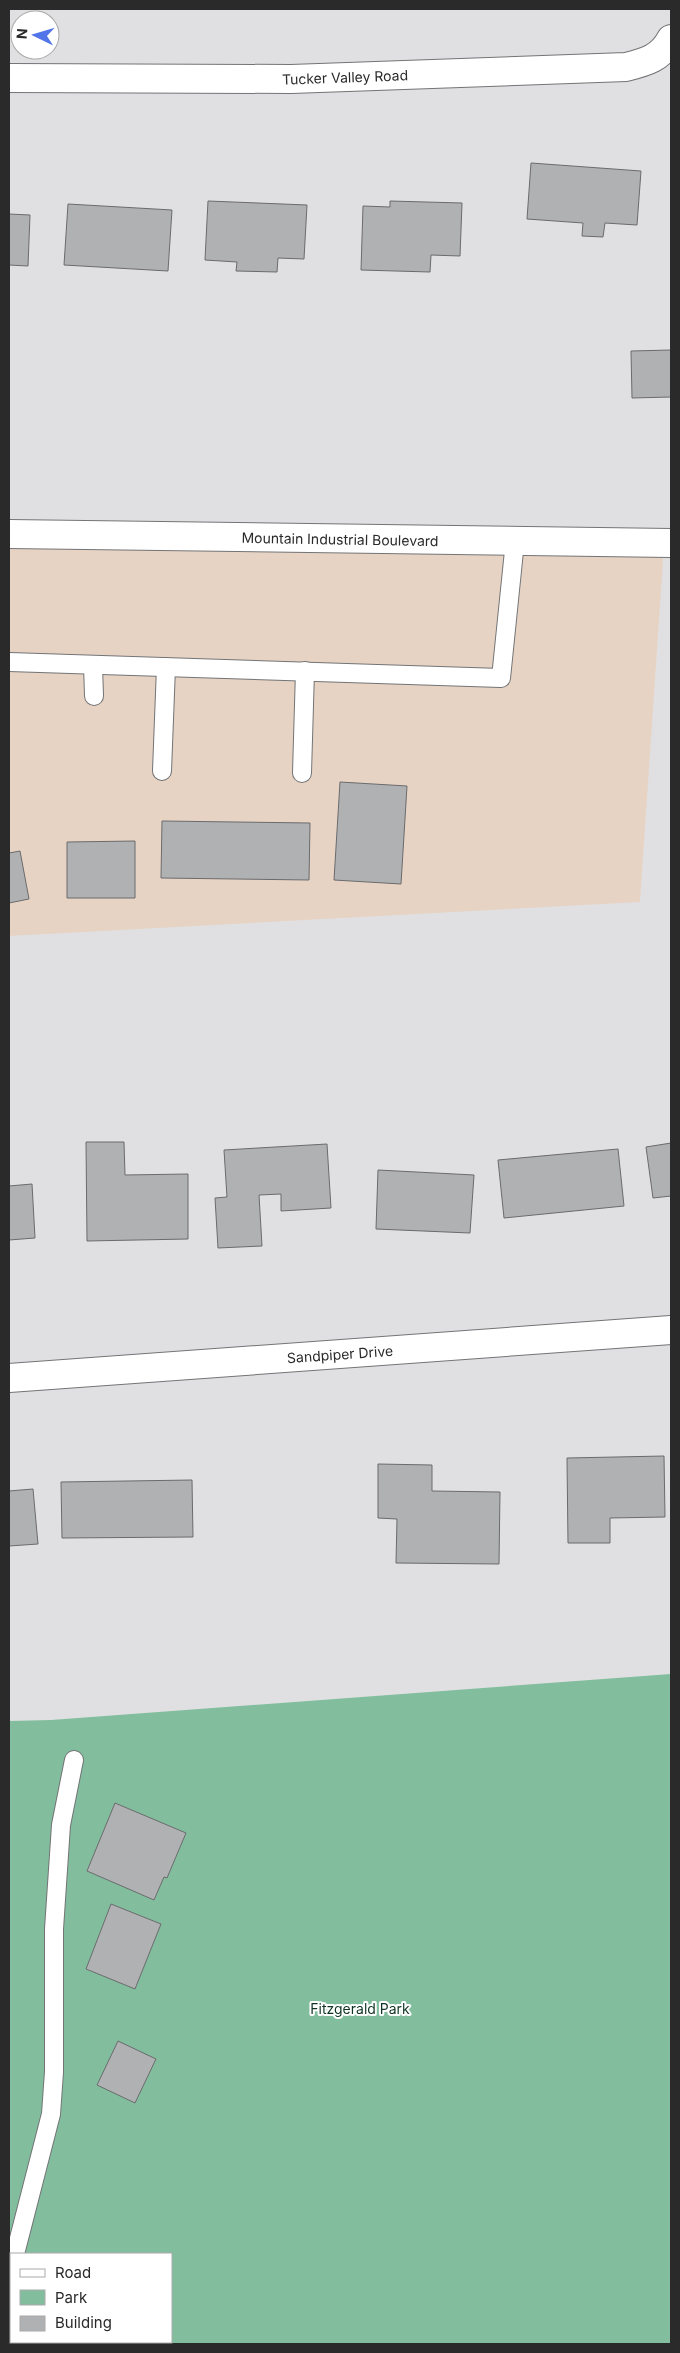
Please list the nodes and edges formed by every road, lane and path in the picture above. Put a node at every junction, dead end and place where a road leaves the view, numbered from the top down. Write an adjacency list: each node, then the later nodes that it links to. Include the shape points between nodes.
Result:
1 (671, 39): 2 (street, Tucker Valley Road, via 665,51 646,62 626,67 292,79)
2 (9, 78)
3 (9, 534): 4 (street, Mountain Industrial Boulevard)
4 (515, 541): 5 (street, Mountain Industrial Boulevard); 9 (lane, via 501,678)
5 (671, 543)
6 (9, 662): 7 (lane)
7 (93, 665): 8 (lane); 10 (lane)
8 (166, 667): 9 (lane); 11 (lane)
9 (305, 671): 12 (lane)
10 (94, 696)
11 (162, 771)
12 (302, 773)
13 (671, 1330): 14 (street, Sandpiper Drive)
14 (9, 1378)
15 (74, 1760): 16 (lane, via 61,1824 54,1920 51,2114)
16 (15, 2253)

